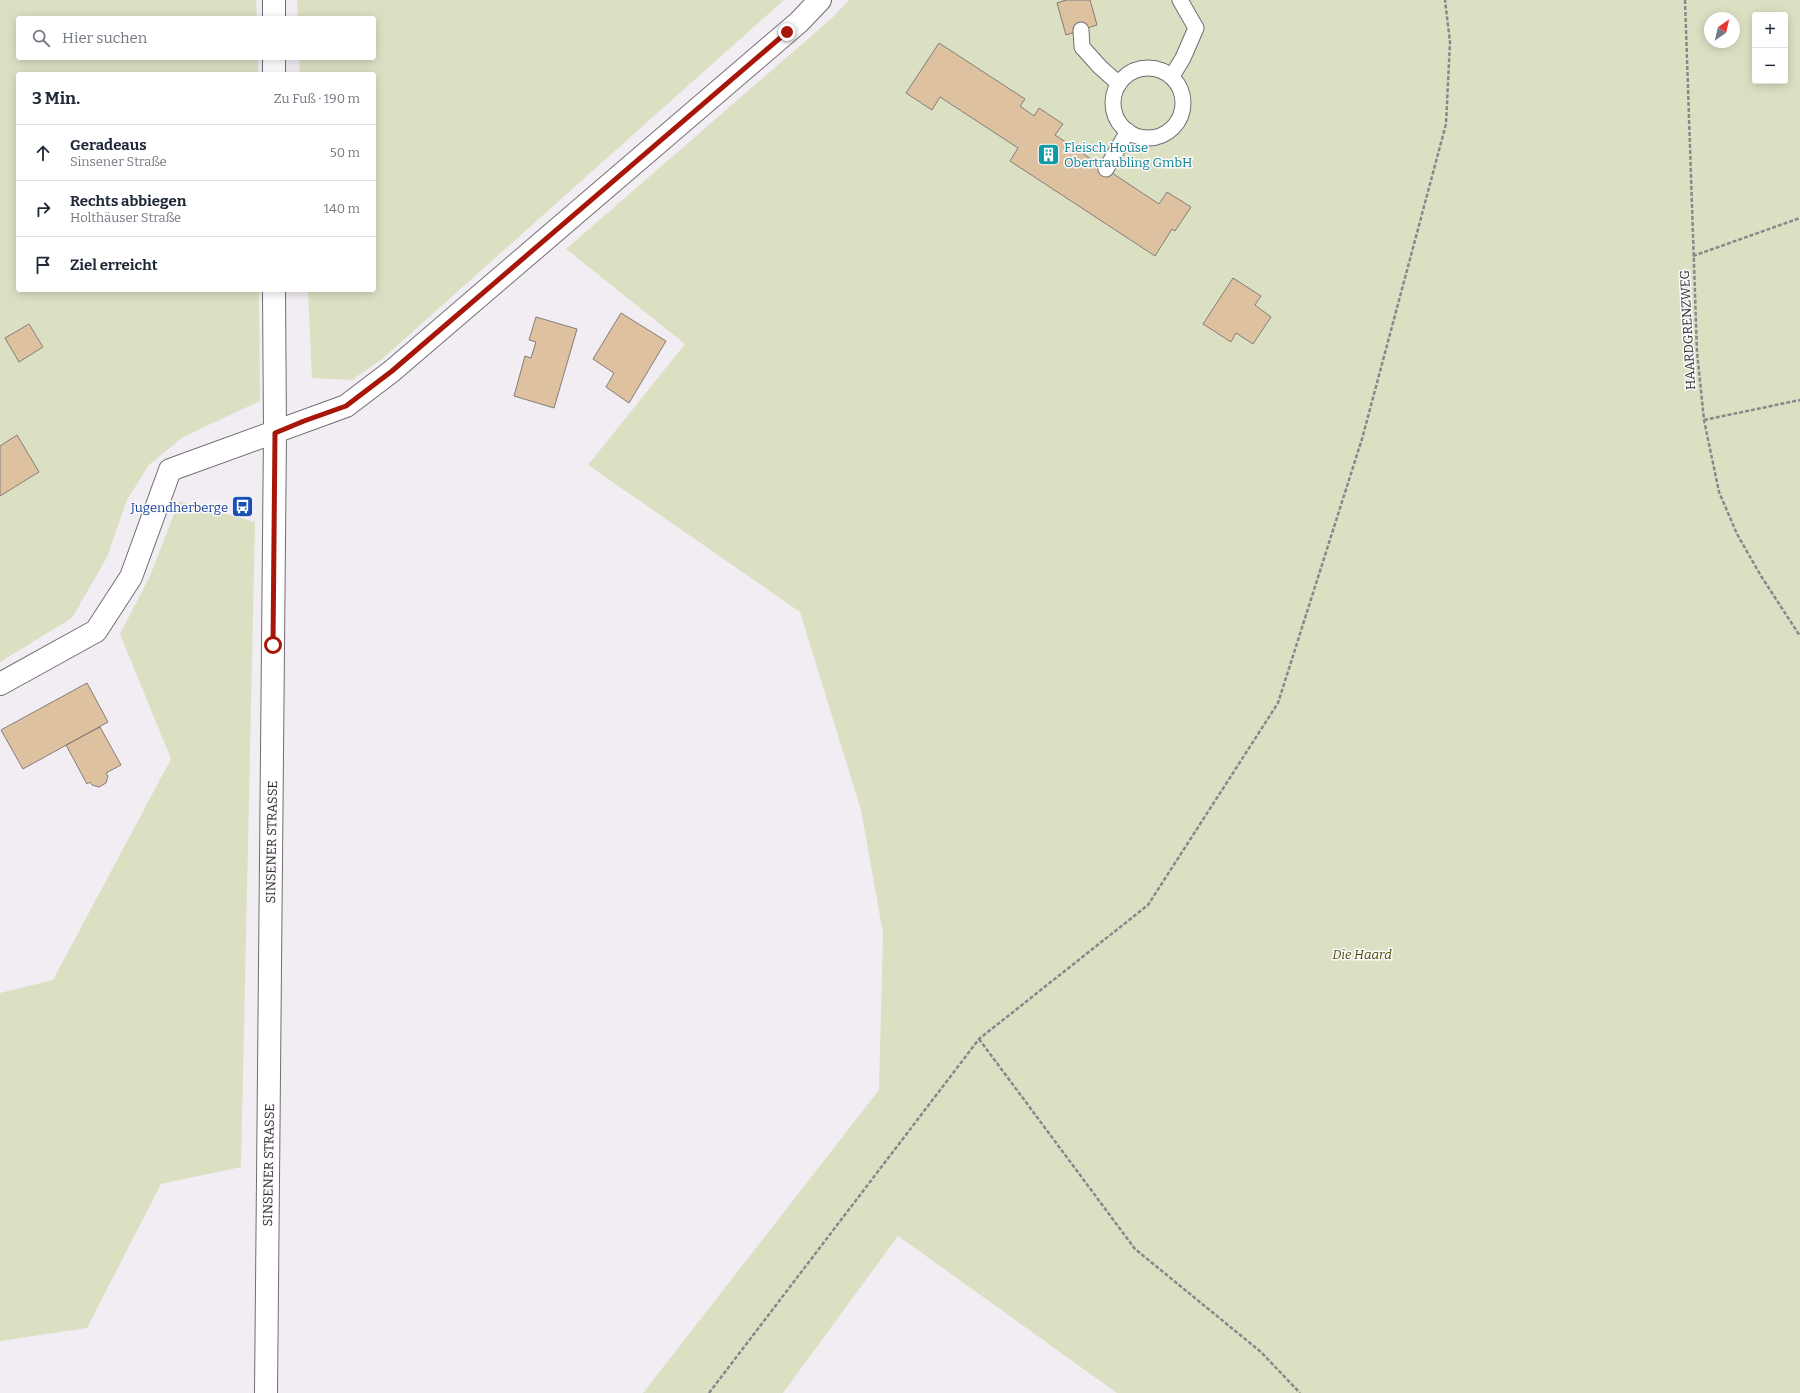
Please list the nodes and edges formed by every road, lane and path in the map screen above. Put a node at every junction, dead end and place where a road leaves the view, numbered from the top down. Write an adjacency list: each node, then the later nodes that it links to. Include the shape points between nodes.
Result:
1 (274, 0): 6 (main road)
2 (820, 0): 19 (main road, via 793,27 392,371 346,406)
3 (1180, 0): 10 (lane, via 1196,28)
4 (1444, 0): 22 (path, via 1450,42 1446,124 1362,439 1278,703 1148,905)
5 (1685, 0): 15 (path, HAARDGRENZWEG)
6 (274, 16)
7 (1081, 30): 11 (lane, via 1082,47)
8 (274, 60): 9 (main road)
9 (274, 72)
10 (1172, 76): 11 (lane, via 1162,70 1138,69 1127,75); 12 (lane, via 1183,96 1180,117 1174,127 1166,133 1144,138)
11 (1119, 84): 12 (lane, via 1114,95 1114,107 1117,119)
12 (1128, 131): 13 (lane)
13 (1106, 169)
14 (1800, 218): 15 (path)
15 (1693, 256): 18 (path, HAARDGRENZWEG, via 1697,352)
16 (274, 292): 19 (main road, SINSENER STRASSE)
17 (1800, 400): 18 (path)
18 (1704, 420): 20 (path, HAARDGRENZWEG, via 1719,492 1737,534 1760,576)
19 (275, 433): 21 (main road, via 170,470 131,577 96,631); 23 (main road, SINSENER STRASSE)
20 (1800, 636)
21 (0, 684)
22 (979, 1039): 24 (path); 25 (path, via 1135,1249 1261,1352)
23 (266, 1393)
24 (709, 1393)
25 (1300, 1393)

